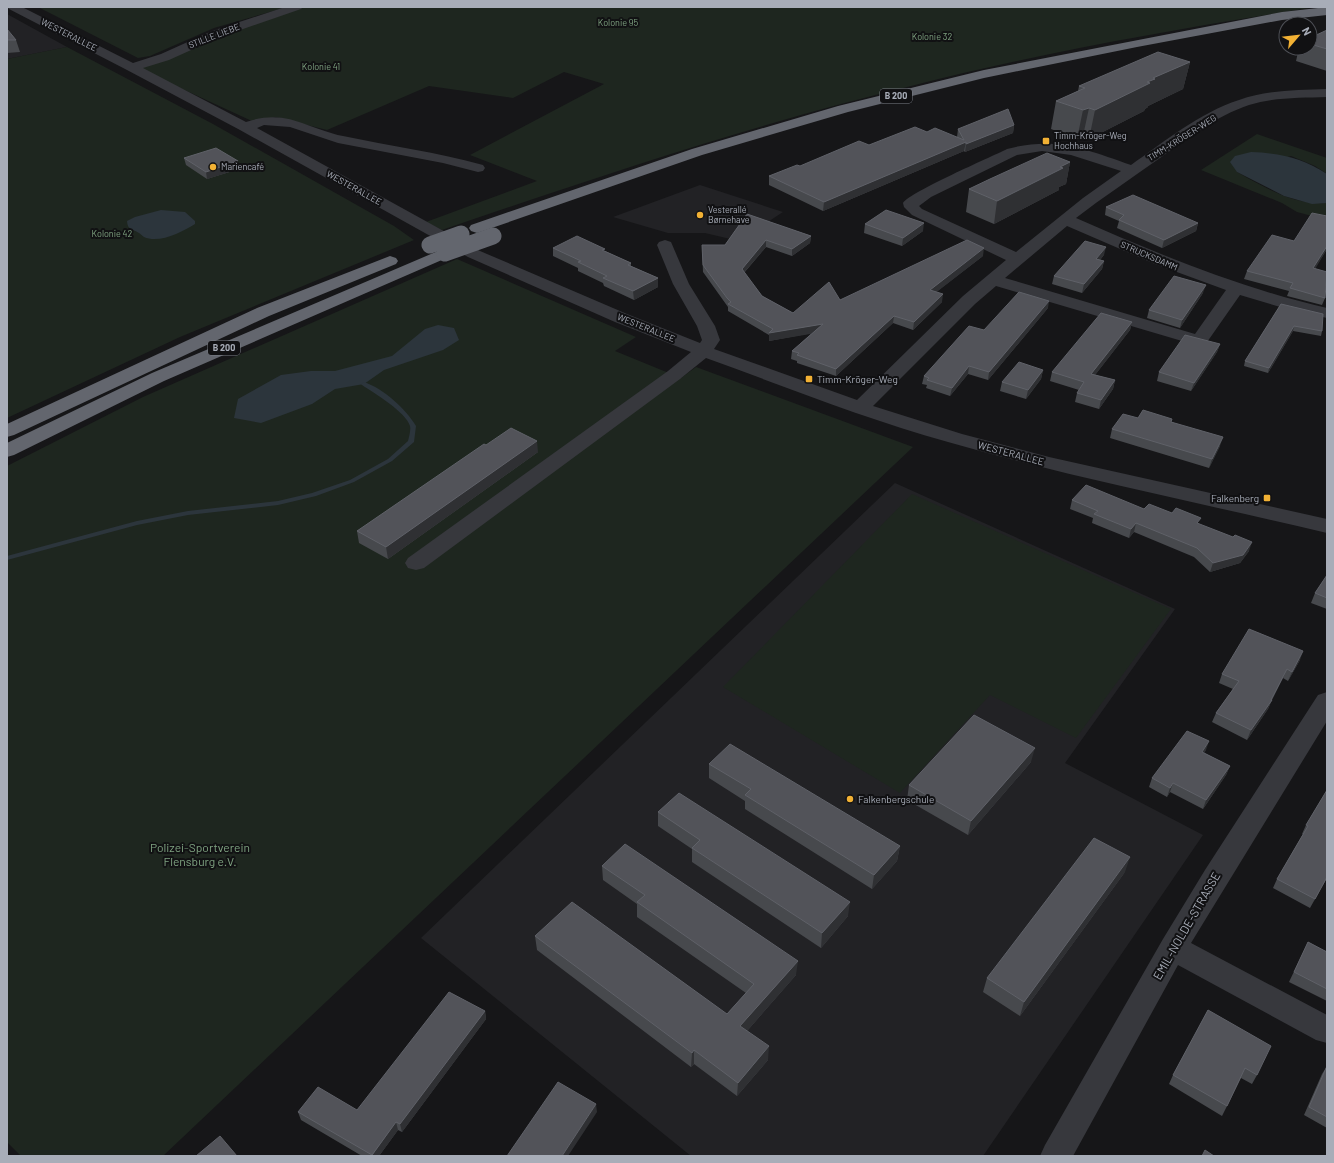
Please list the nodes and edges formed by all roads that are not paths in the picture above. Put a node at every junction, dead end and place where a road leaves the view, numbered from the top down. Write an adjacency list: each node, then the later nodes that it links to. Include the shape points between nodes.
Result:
1 (13, 7): 5 (street, WESTERALLEE)
2 (297, 7): 5 (street, STILLE LIEBE, via 216,34 165,57)
3 (1327, 11): 12 (highway, B 200, bridge, via 1282,16 1137,43 984,74 873,102 697,152 477,228)
4 (1278, 26): 12 (highway, B 200, bridge, via 996,80 858,115 713,157 493,236)
5 (132, 67): 7 (street, WESTERALLEE)
6 (1327, 93): 9 (street, TIMM-KRÖGER-WEG, via 1268,96 1242,104 1188,131)
7 (245, 127): 8 (street, via 263,121 292,123 338,139 445,159); 17 (street, WESTERALLEE, via 474,254)
8 (478, 168)
9 (1132, 170): 10 (street, TIMM-KRÖGER-WEG); 13 (street, via 1070,150 1036,146 1012,152 911,203 917,212)
10 (1065, 219): 13 (street, TIMM-KRÖGER-WEG); 15 (street, STRUCKSDAMM, via 1160,261)
11 (665, 245): 17 (street, via 681,284 706,326 711,340)
12 (438, 249): 19 (highway, B 200, via 263,312); 20 (highway, B 200, via 158,377)
13 (1017, 259): 14 (street, TIMM-KRÖGER-WEG)
14 (993, 280): 15 (street, via 1199,341); 18 (street, TIMM-KRÖGER-WEG, via 969,300)
15 (1236, 289): 16 (street, STRUCKSDAMM)
16 (1327, 313)
17 (704, 351): 18 (street, WESTERALLEE); 22 (street)
18 (860, 408): 21 (street, WESTERALLEE, via 955,438 1047,462)
19 (7, 431)
20 (7, 450)
21 (1327, 526)
22 (416, 563)
23 (1327, 701): 24 (street, EMIL-NOLDE-STRASSE)
24 (1173, 948): 25 (street); 26 (street, EMIL-NOLDE-STRASSE)
25 (1327, 1030)
26 (1056, 1156)

